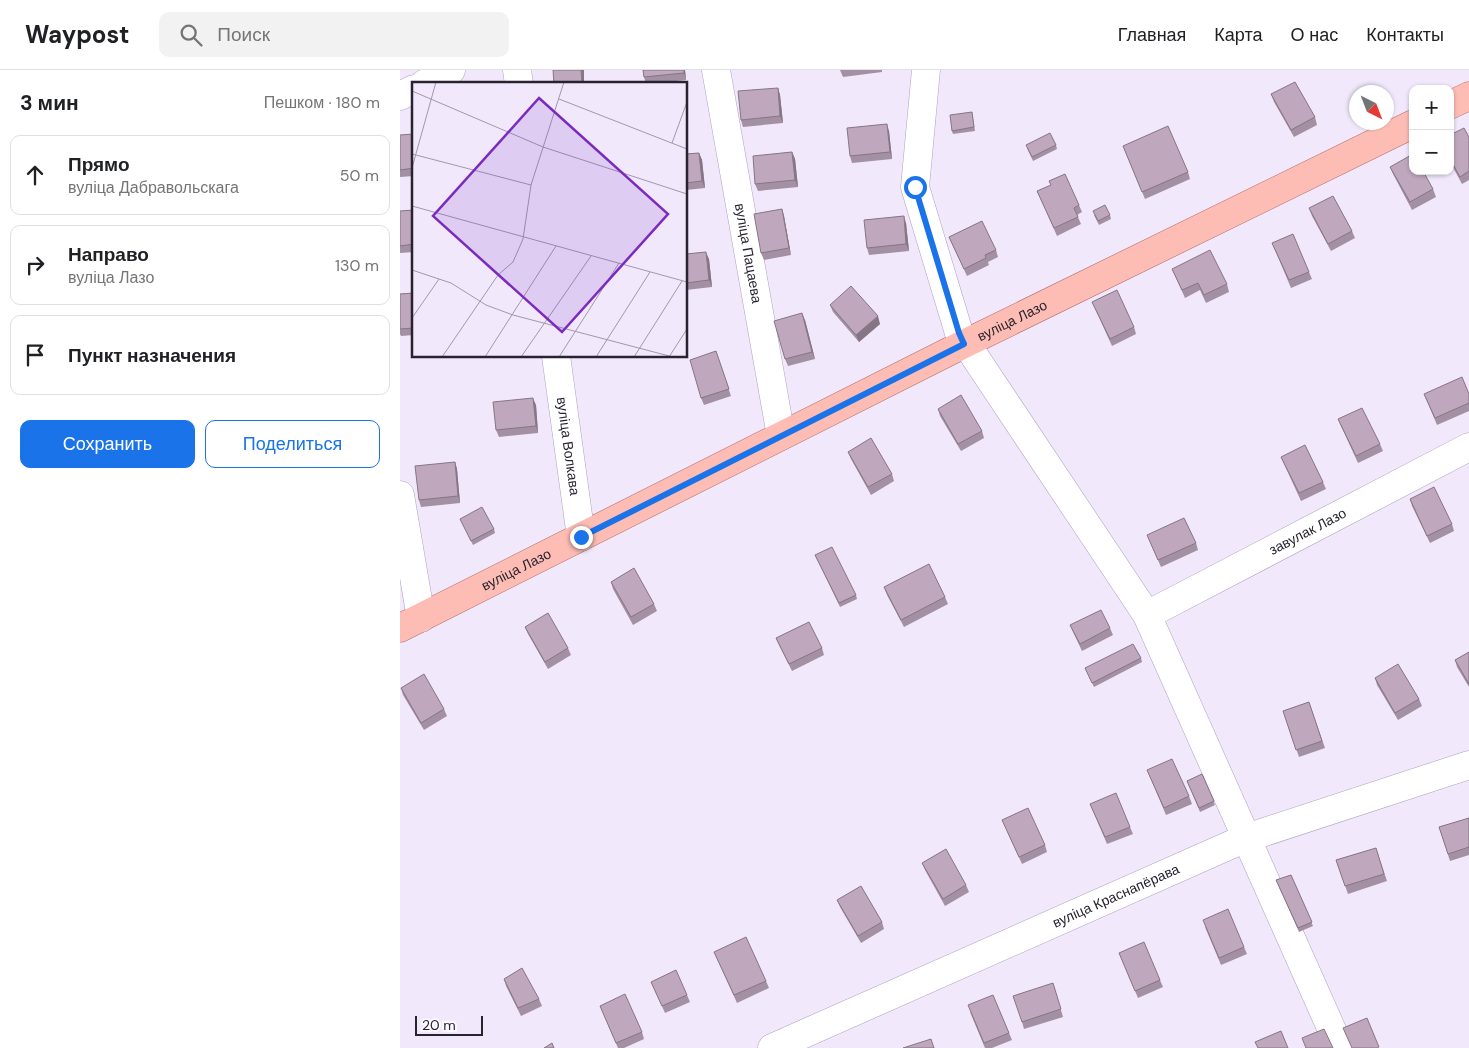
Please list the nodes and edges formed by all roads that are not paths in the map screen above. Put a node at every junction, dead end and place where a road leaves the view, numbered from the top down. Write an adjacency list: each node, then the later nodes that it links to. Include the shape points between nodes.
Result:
1 (451, 70): 4 (street)
2 (716, 70): 12 (street, вуліца Пацаева)
3 (926, 70): 10 (street, via 915,187)
4 (428, 82)
5 (412, 90): 6 (street)
6 (400, 96)
7 (1469, 96): 8 (main road)
8 (1454, 103)
9 (1409, 126): 10 (main road, вуліца Лазо)
10 (964, 344): 12 (main road, вуліца Лазо); 16 (street)
11 (556, 358): 15 (street, вуліца Волкава)
12 (781, 436): 15 (main road, вуліца Лазо)
13 (1469, 447): 16 (street, завулак Лазо)
14 (400, 495): 17 (street)
15 (581, 537): 17 (main road, вуліца Лазо)
16 (1147, 615): 19 (street)
17 (411, 623)
18 (1469, 765): 19 (street, вуліца Краснапёрава)
19 (1246, 838): 20 (street, вуліца Краснапёрава); 21 (street)
20 (772, 1048)
21 (1340, 1048)

